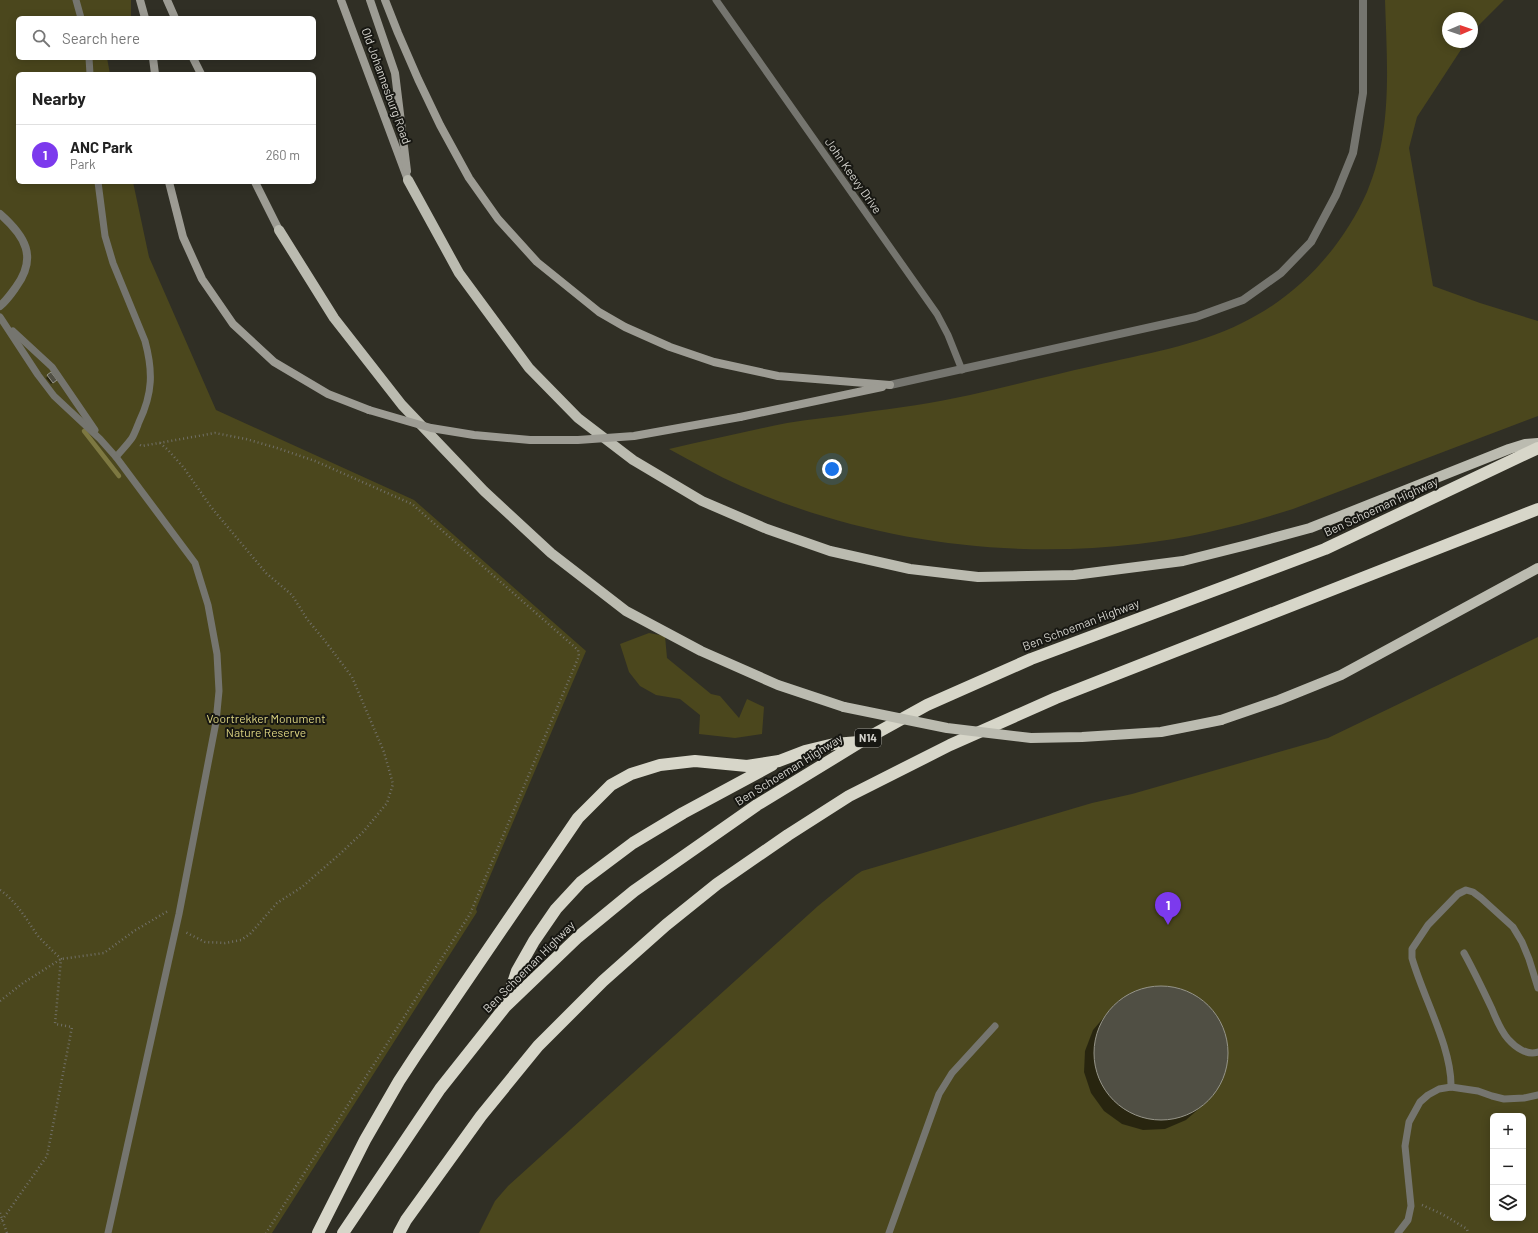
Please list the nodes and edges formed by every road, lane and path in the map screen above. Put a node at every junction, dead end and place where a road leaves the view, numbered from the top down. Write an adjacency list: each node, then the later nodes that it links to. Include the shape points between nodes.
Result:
1 (76, 0): 9 (lane)
2 (140, 0): 10 (main road)
3 (167, 0): 11 (main road)
4 (341, 0): 18 (main road, Old Johannesburg Road)
5 (370, 0): 18 (main road, via 395,73)
6 (385, 0): 28 (main road, via 418,79 469,178 498,219 537,262 599,312 670,347 714,362 778,376)
7 (716, 0): 27 (lane, John Keevy Drive, via 937,314)
8 (1363, 0): 27 (street, via 1363,93 1353,153 1336,195 1311,242 1281,273 1243,300 1196,317)
9 (80, 16)
10 (144, 16)
11 (175, 16)
12 (89, 60): 15 (lane)
13 (153, 60): 16 (main road)
14 (194, 60): 17 (main road)
15 (90, 72)
16 (155, 72)
17 (199, 72)
18 (408, 180): 32 (main road, via 460,274 529,368 578,418 633,460 702,500 767,529 830,551 910,569 978,577 1074,576 1183,560 1310,528 1509,449)
19 (98, 184): 29 (lane, via 105,236 113,264 149,354 149,396)
20 (170, 184): 28 (main road, bridge, via 183,237 202,279 233,324 274,362 328,394 369,410 431,428 530,440 634,436 740,417)
21 (256, 184): 23 (main road)
22 (0, 214): 24 (street, via 24,242 28,257 24,276)
23 (280, 230): 36 (main road, bridge, via 334,318 402,405 484,491 551,554 626,611 701,652 778,685 844,707 947,728 1031,738 1082,738 1161,732 1221,720 1341,675)
24 (0, 306)
25 (0, 317): 26 (lane)
26 (6, 324): 30 (lane, via 52,367); 30 (lane, via 38,376 54,396)
27 (962, 370): 28 (street)
28 (890, 385)
29 (132, 438): 31 (path, via 142,446); 34 (lane)
30 (100, 439): 34 (lane)
31 (160, 443): 41 (path, via 184,468 211,507 266,573 292,595 307,619 352,677 384,752 392,784 387,803 364,831 302,887 277,903 250,934 241,940 225,943 205,942); 57 (path, via 215,433 246,439 315,461 412,504 578,650 579,656 470,914)
32 (1538, 443)
33 (1538, 448): 37 (highway, Ben Schoeman Highway / N14, via 1325,549 1031,658 927,705)
34 (116, 457): 40 (lane, via 194,563 208,605 217,654 219,691 216,722)
35 (1538, 509): 60 (highway, via 1056,698 950,745 849,796 717,884 603,981 538,1046 481,1116)
36 (1538, 568)
37 (862, 741): 38 (highway, via 834,744); 46 (highway, Ben Schoeman Highway / N14, via 757,805 634,891 578,937)
38 (779, 760): 46 (highway, via 633,843 582,882 556,909 534,941 517,971); 58 (highway, via 747,766 695,761 660,765 631,774 611,785 578,818 399,1081 365,1140)
39 (0, 890): 43 (path, via 7,895 39,937)
40 (178, 914): 41 (lane); 43 (path, via 168,911 104,953)
41 (175, 928): 56 (lane)
42 (1464, 953): 48 (lane, via 1508,1039 1526,1052)
43 (60, 959): 45 (path); 53 (path, via 55,1024 72,1027 47,1156)
44 (1538, 988): 49 (lane, via 1529,959 1513,927 1473,892 1466,890 1458,894 1428,925 1412,949 1412,958 1443,1044)
45 (0, 1001)
46 (505, 1007): 59 (highway, Ben Schoeman Highway / N14, via 440,1089)
47 (995, 1026): 61 (lane, via 952,1073 939,1094)
48 (1538, 1052)
49 (1451, 1087): 50 (lane, via 1478,1091 1504,1099); 51 (lane, via 1428,1094 1420,1102 1409,1122 1405,1146)
50 (1538, 1095)
51 (1411, 1206): 62 (lane, via 1408,1220); 63 (path, via 1420,1205 1442,1214 1467,1229)
52 (0, 1213): 53 (path)
53 (2, 1220): 54 (path); 55 (path)
54 (0, 1223)
55 (7, 1233)
56 (108, 1233)
57 (266, 1233)
58 (318, 1233)
59 (343, 1233)
60 (399, 1233)
61 (889, 1233)
62 (1398, 1233)
63 (1468, 1233)

